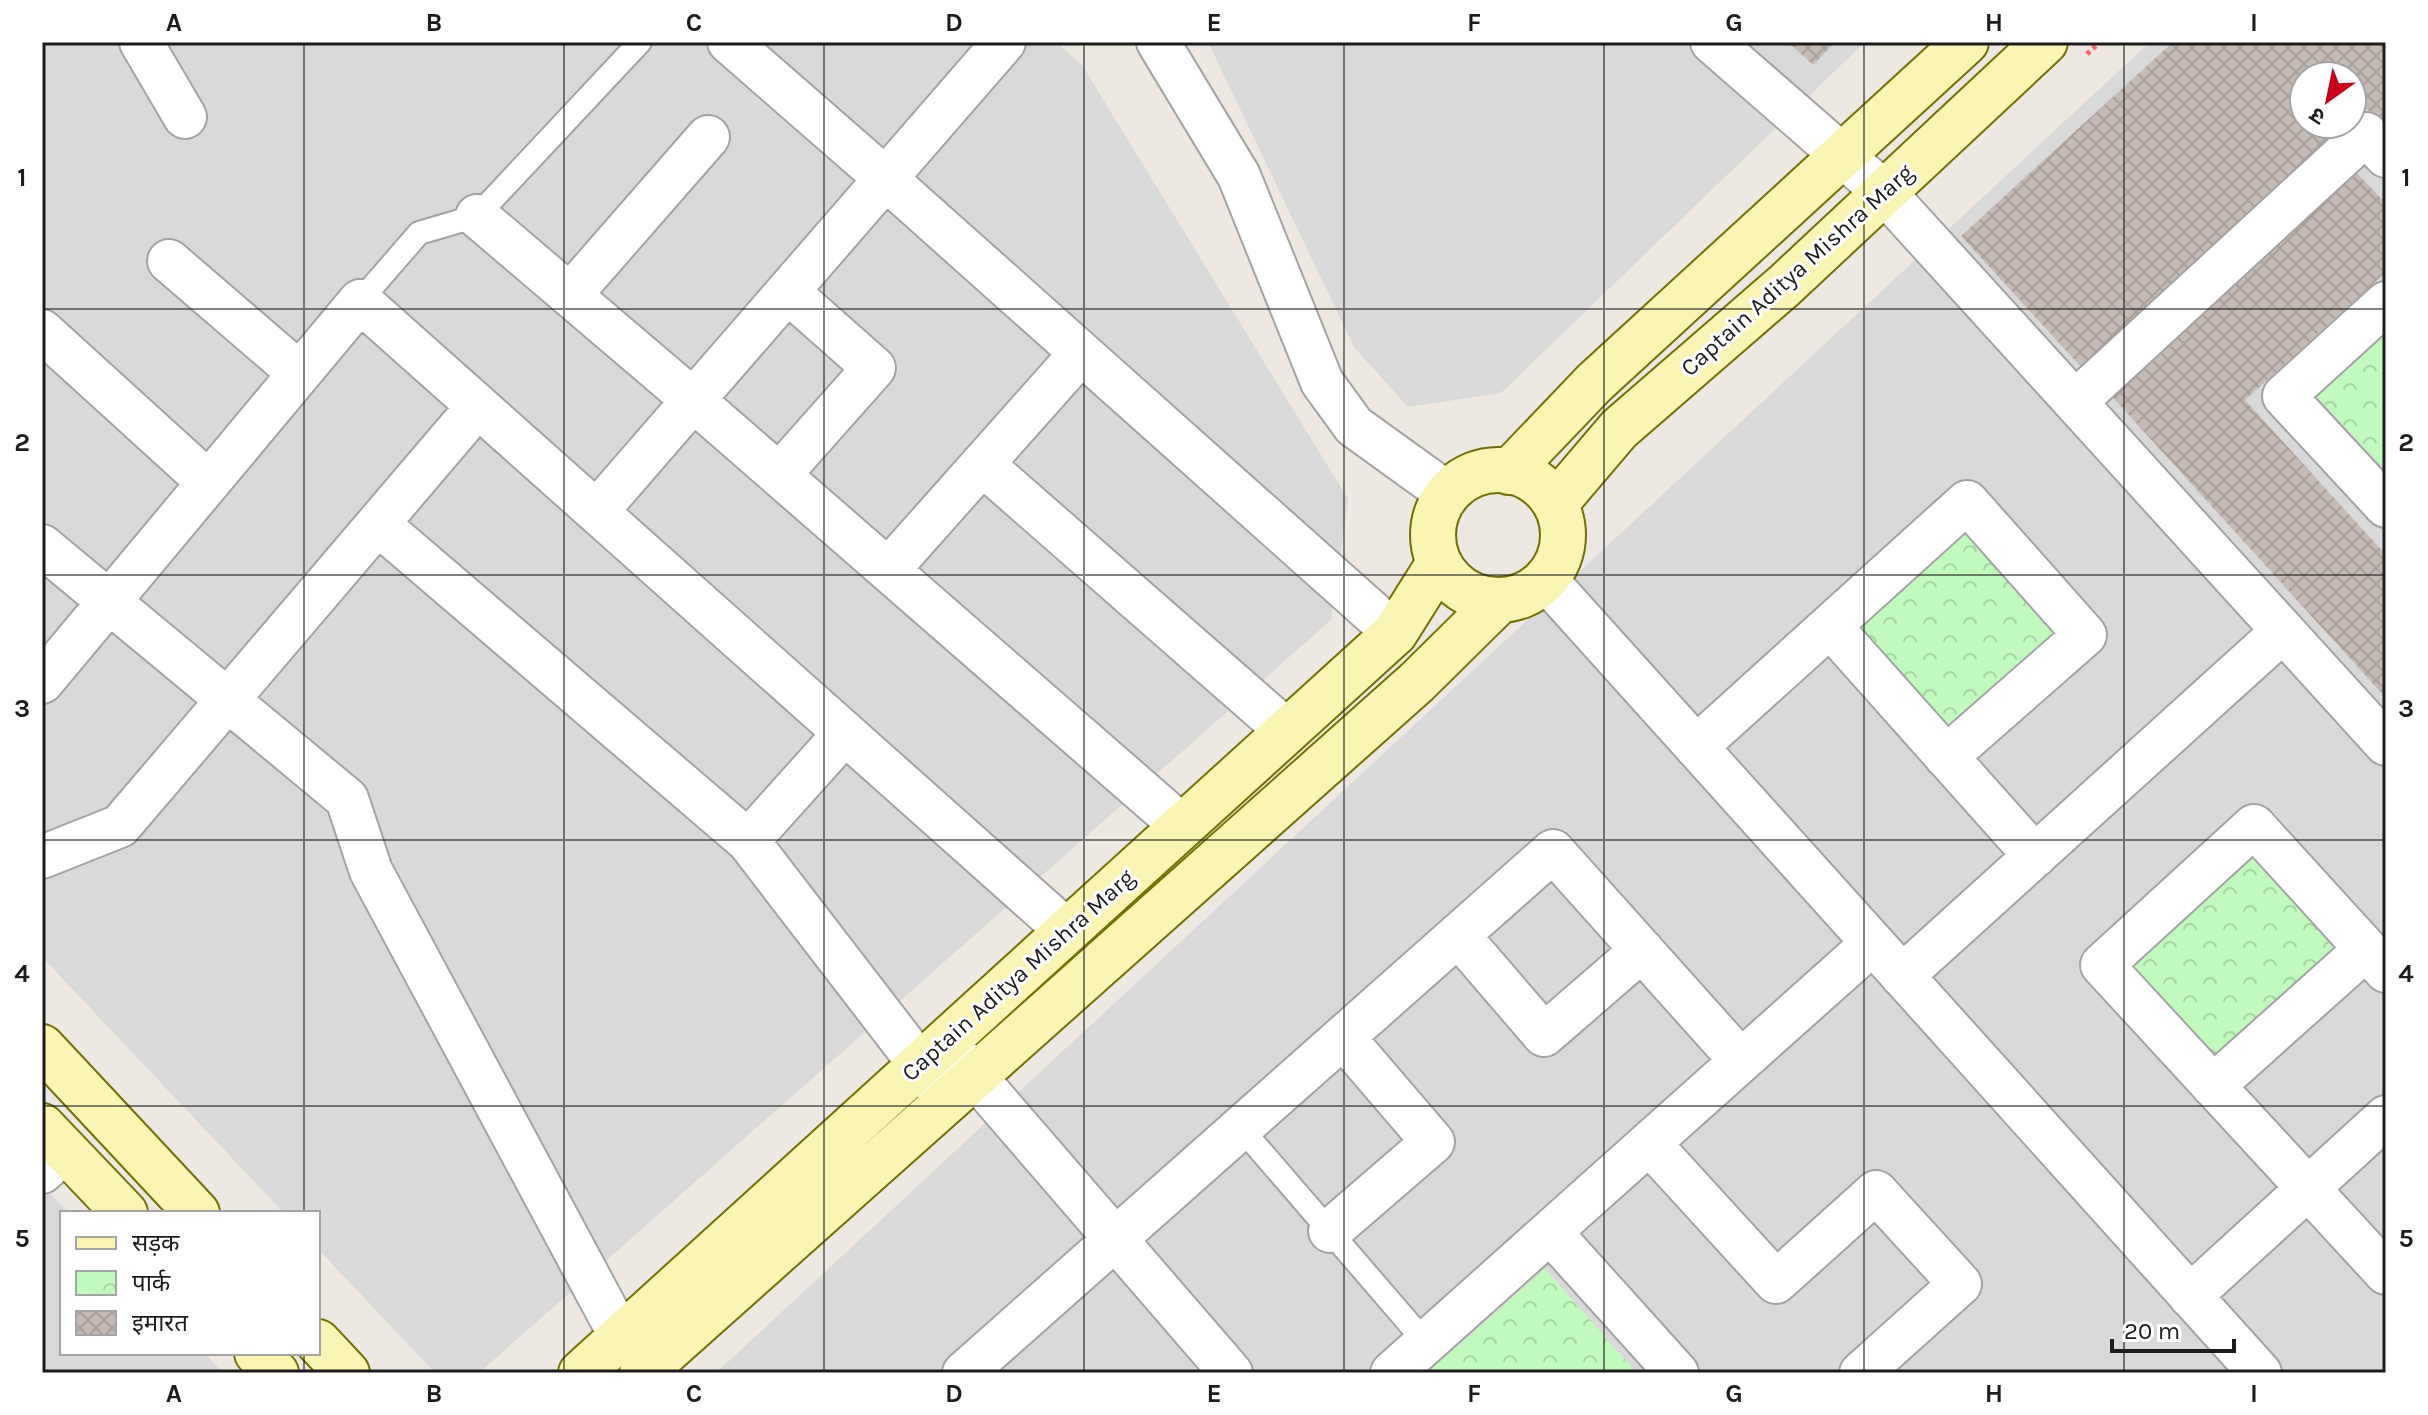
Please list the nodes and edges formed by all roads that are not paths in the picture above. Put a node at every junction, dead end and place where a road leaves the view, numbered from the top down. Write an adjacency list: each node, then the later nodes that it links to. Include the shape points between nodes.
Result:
1 (141, 42): 9 (street)
2 (640, 42): 15 (lane)
3 (729, 42): 13 (street)
4 (1004, 42): 13 (street)
5 (1158, 42): 31 (street, via 1239,176 1322,382 1354,426)
6 (1712, 42): 11 (street)
7 (1966, 42): 11 (street)
8 (2045, 42): 14 (street, Captain Aditya Mishra Marg)
9 (185, 117)
10 (708, 137): 18 (street)
11 (1843, 155): 14 (street); 28 (street, via 1594,383)
12 (2386, 156): 25 (street, via 2366,134)
13 (886, 179): 17 (street); 22 (street)
14 (1884, 192): 25 (street); 32 (street, Captain Aditya Mishra Marg, via 1619,429)
15 (477, 216): 18 (street); 19 (lane, via 419,233)
16 (169, 261): 23 (street)
17 (788, 292): 24 (street); 29 (street, via 874,368)
18 (570, 295): 24 (street)
19 (360, 301): 23 (street); 26 (street)
20 (2386, 303): 33 (street, via 2284,396)
21 (42, 331): 30 (street)
22 (1081, 353): 27 (street); 44 (street)
23 (299, 373): 30 (street)
24 (693, 400): 29 (street); 34 (street)
25 (2075, 402): 43 (street)
26 (478, 406): 34 (street); 35 (street)
27 (982, 464): 38 (street); 47 (street)
28 (1509, 472): 31 (street, via 1471,474); 32 (street, via 1536,481)
29 (779, 475): 38 (street)
30 (208, 482): 40 (street)
31 (1447, 493): 37 (street, via 1436,513 1433,538)
32 (1556, 503): 39 (street, via 1564,533 1562,550)
33 (2386, 506)
34 (597, 511): 48 (street)
35 (378, 524): 46 (street); 53 (street)
36 (42, 546): 40 (street)
37 (1439, 563): 41 (street, via 1454,583 1473,595); 44 (street, Captain Aditya Mishra Marg)
38 (888, 570): 52 (street)
39 (1546, 580): 41 (street, via 1528,593); 50 (street)
40 (110, 600): 45 (street); 46 (street)
41 (1500, 600): 67 (street, Captain Aditya Mishra Marg, via 1417,682)
42 (1830, 626): 50 (street); 51 (street); 51 (street, via 1967,502 1977,513 2085,635)
43 (2283, 631): 49 (street); 54 (street)
44 (1395, 633): 47 (street, Captain Aditya Mishra Marg)
45 (42, 682)
46 (229, 699): 55 (street, via 120,826); 83 (street, via 347,799 371,871)
47 (1287, 731): 52 (street, Captain Aditya Mishra Marg)
48 (845, 733): 53 (street); 56 (street)
49 (2386, 744)
50 (1696, 747): 58 (street)
51 (1946, 757): 54 (street)
52 (1182, 826): 56 (street, Captain Aditya Mishra Marg)
53 (748, 841): 64 (street)
54 (2035, 856): 61 (street)
55 (42, 857)
56 (1067, 931): 64 (street, Captain Aditya Mishra Marg)
57 (1458, 935): 59 (street, via 1553,851); 59 (street, via 1544,1035); 62 (street)
58 (1873, 943): 61 (street); 65 (street)
59 (1642, 950): 65 (street)
60 (2376, 960): 66 (street); 66 (street, via 2254,826 2102,965)
61 (1902, 976): 79 (street)
62 (1343, 1037): 69 (street); 75 (street, via 1433,1142)
63 (42, 1047): 74 (street)
64 (932, 1054): 67 (street); 83 (street, Captain Aditya Mishra Marg)
65 (1741, 1061): 70 (street)
66 (2213, 1086): 72 (street)
67 (961, 1089): 77 (street); 83 (street, Captain Aditya Mishra Marg)
68 (2386, 1117): 72 (street)
69 (1241, 1128): 75 (lane); 77 (street)
70 (1649, 1143): 76 (street); 91 (street, via 1776,1282 1876,1192 1960,1284)
71 (50, 1150): 73 (street)
72 (2308, 1188): 78 (street); 79 (street)
73 (123, 1211)
74 (195, 1211)
75 (1330, 1231): 80 (lane)
76 (1550, 1232): 80 (street); 90 (street)
77 (1115, 1239): 84 (street); 88 (street)
78 (2386, 1273)
79 (2190, 1296): 92 (street)
80 (1426, 1343): 89 (street)
81 (320, 1344): 86 (street)
82 (259, 1355): 85 (street)
83 (632, 1355): 87 (street, Captain Aditya Mishra Marg)
84 (990, 1365)
85 (276, 1373)
86 (347, 1373)
87 (581, 1373)
88 (1231, 1373)
89 (1392, 1373)
90 (1677, 1373)
91 (1861, 1373)
92 (2260, 1373)

